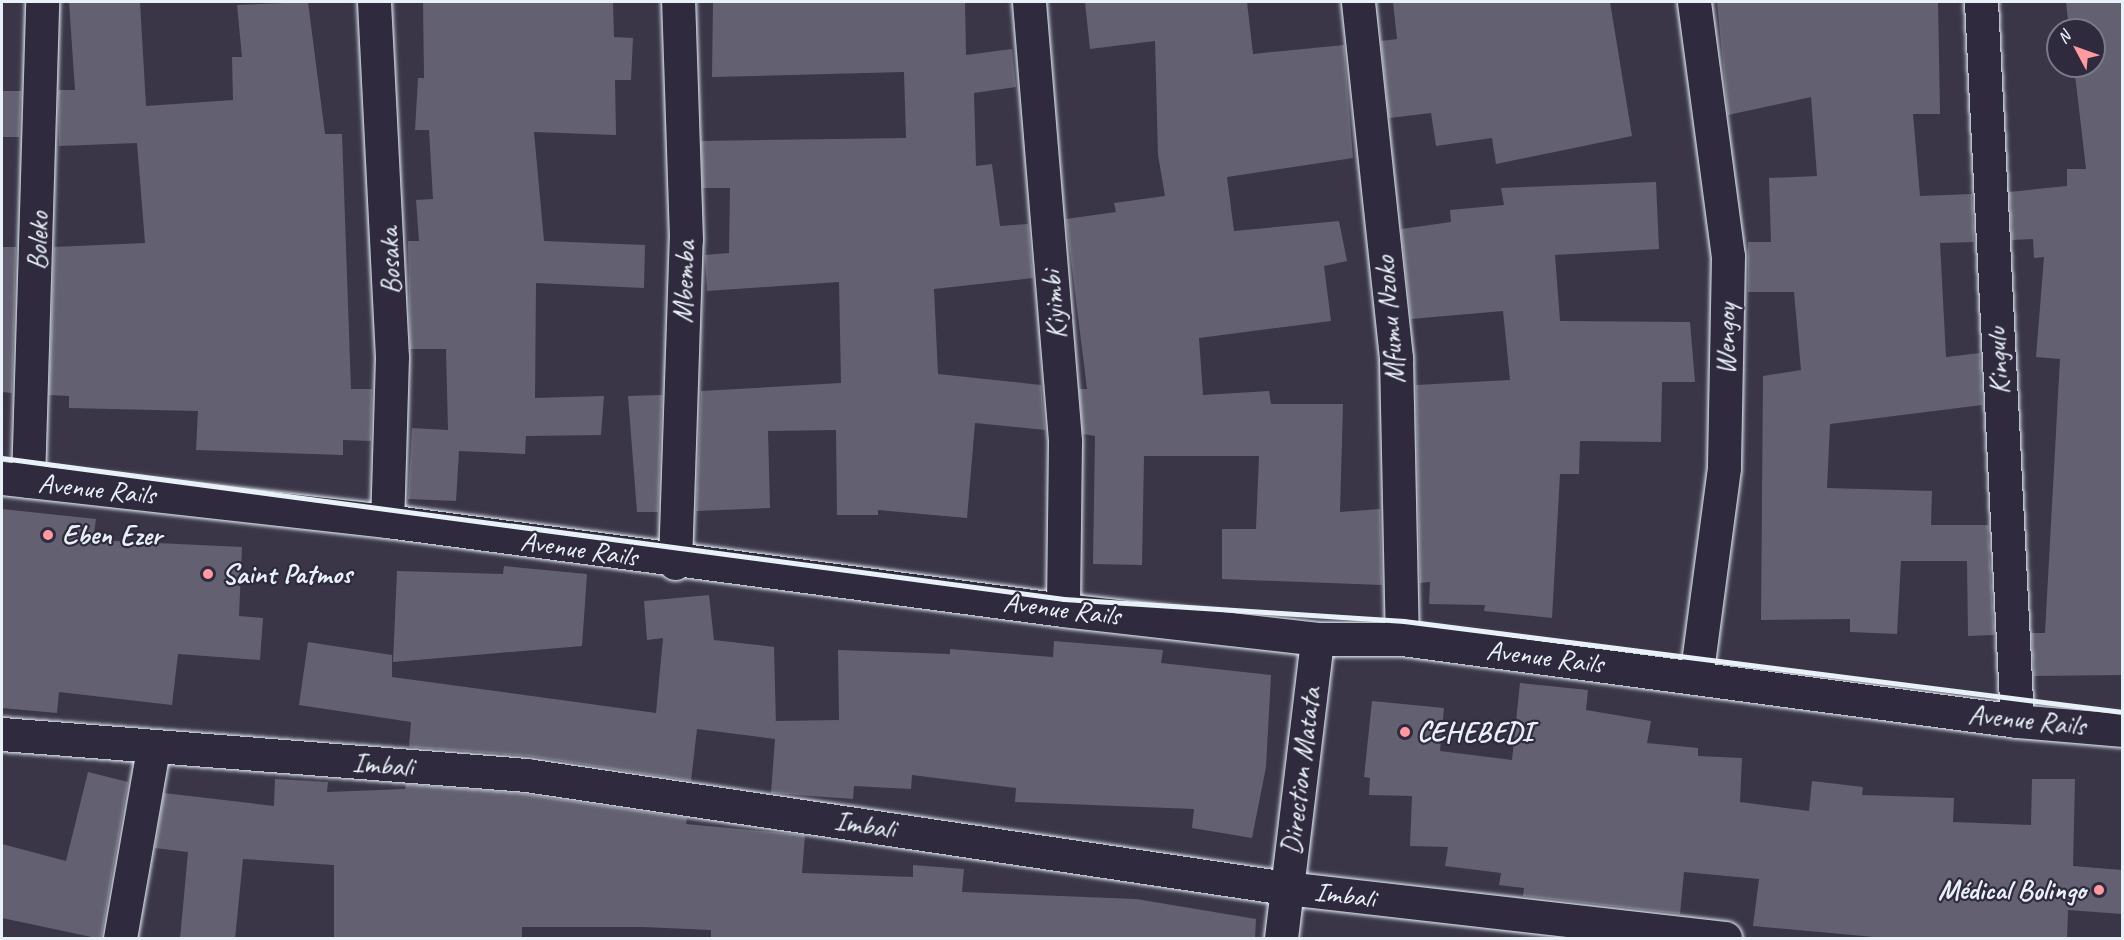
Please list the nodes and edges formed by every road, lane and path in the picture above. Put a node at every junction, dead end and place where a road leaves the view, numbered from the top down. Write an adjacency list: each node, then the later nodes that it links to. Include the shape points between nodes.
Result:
1 (42, 2): 8 (street, Boleko)
2 (374, 2): 9 (street, Bosaka, via 392,357)
3 (678, 2): 10 (street, Mbemba, via 686,239)
4 (1029, 2): 11 (street, Kiyimbi, via 1065,442)
5 (1358, 2): 13 (street, Mfumu Nzoko, via 1396,358)
6 (1694, 2): 14 (street, Wengoy, via 1728,256 1724,468)
7 (1981, 2): 15 (street, Kingulu)
8 (15, 479): 9 (street, Avenue Rails)
9 (387, 521): 10 (street, Avenue Rails)
10 (675, 563): 11 (street, Avenue Rails)
11 (1063, 610): 12 (street, Avenue Rails)
12 (1317, 639): 13 (street, Avenue Rails); 19 (street, Direction Matata)
13 (1402, 639): 14 (street, Avenue Rails)
14 (1696, 677): 15 (street, Avenue Rails)
15 (2018, 721): 16 (street, Avenue Rails)
16 (2122, 730)
17 (2, 734): 18 (street, Imbali)
18 (153, 748): 19 (street, Imbali, via 526,775); 20 (street)
19 (1286, 888): 21 (street, Direction Matata); 22 (street, Imbali)
20 (120, 939)
21 (1281, 939)
22 (1725, 939)

